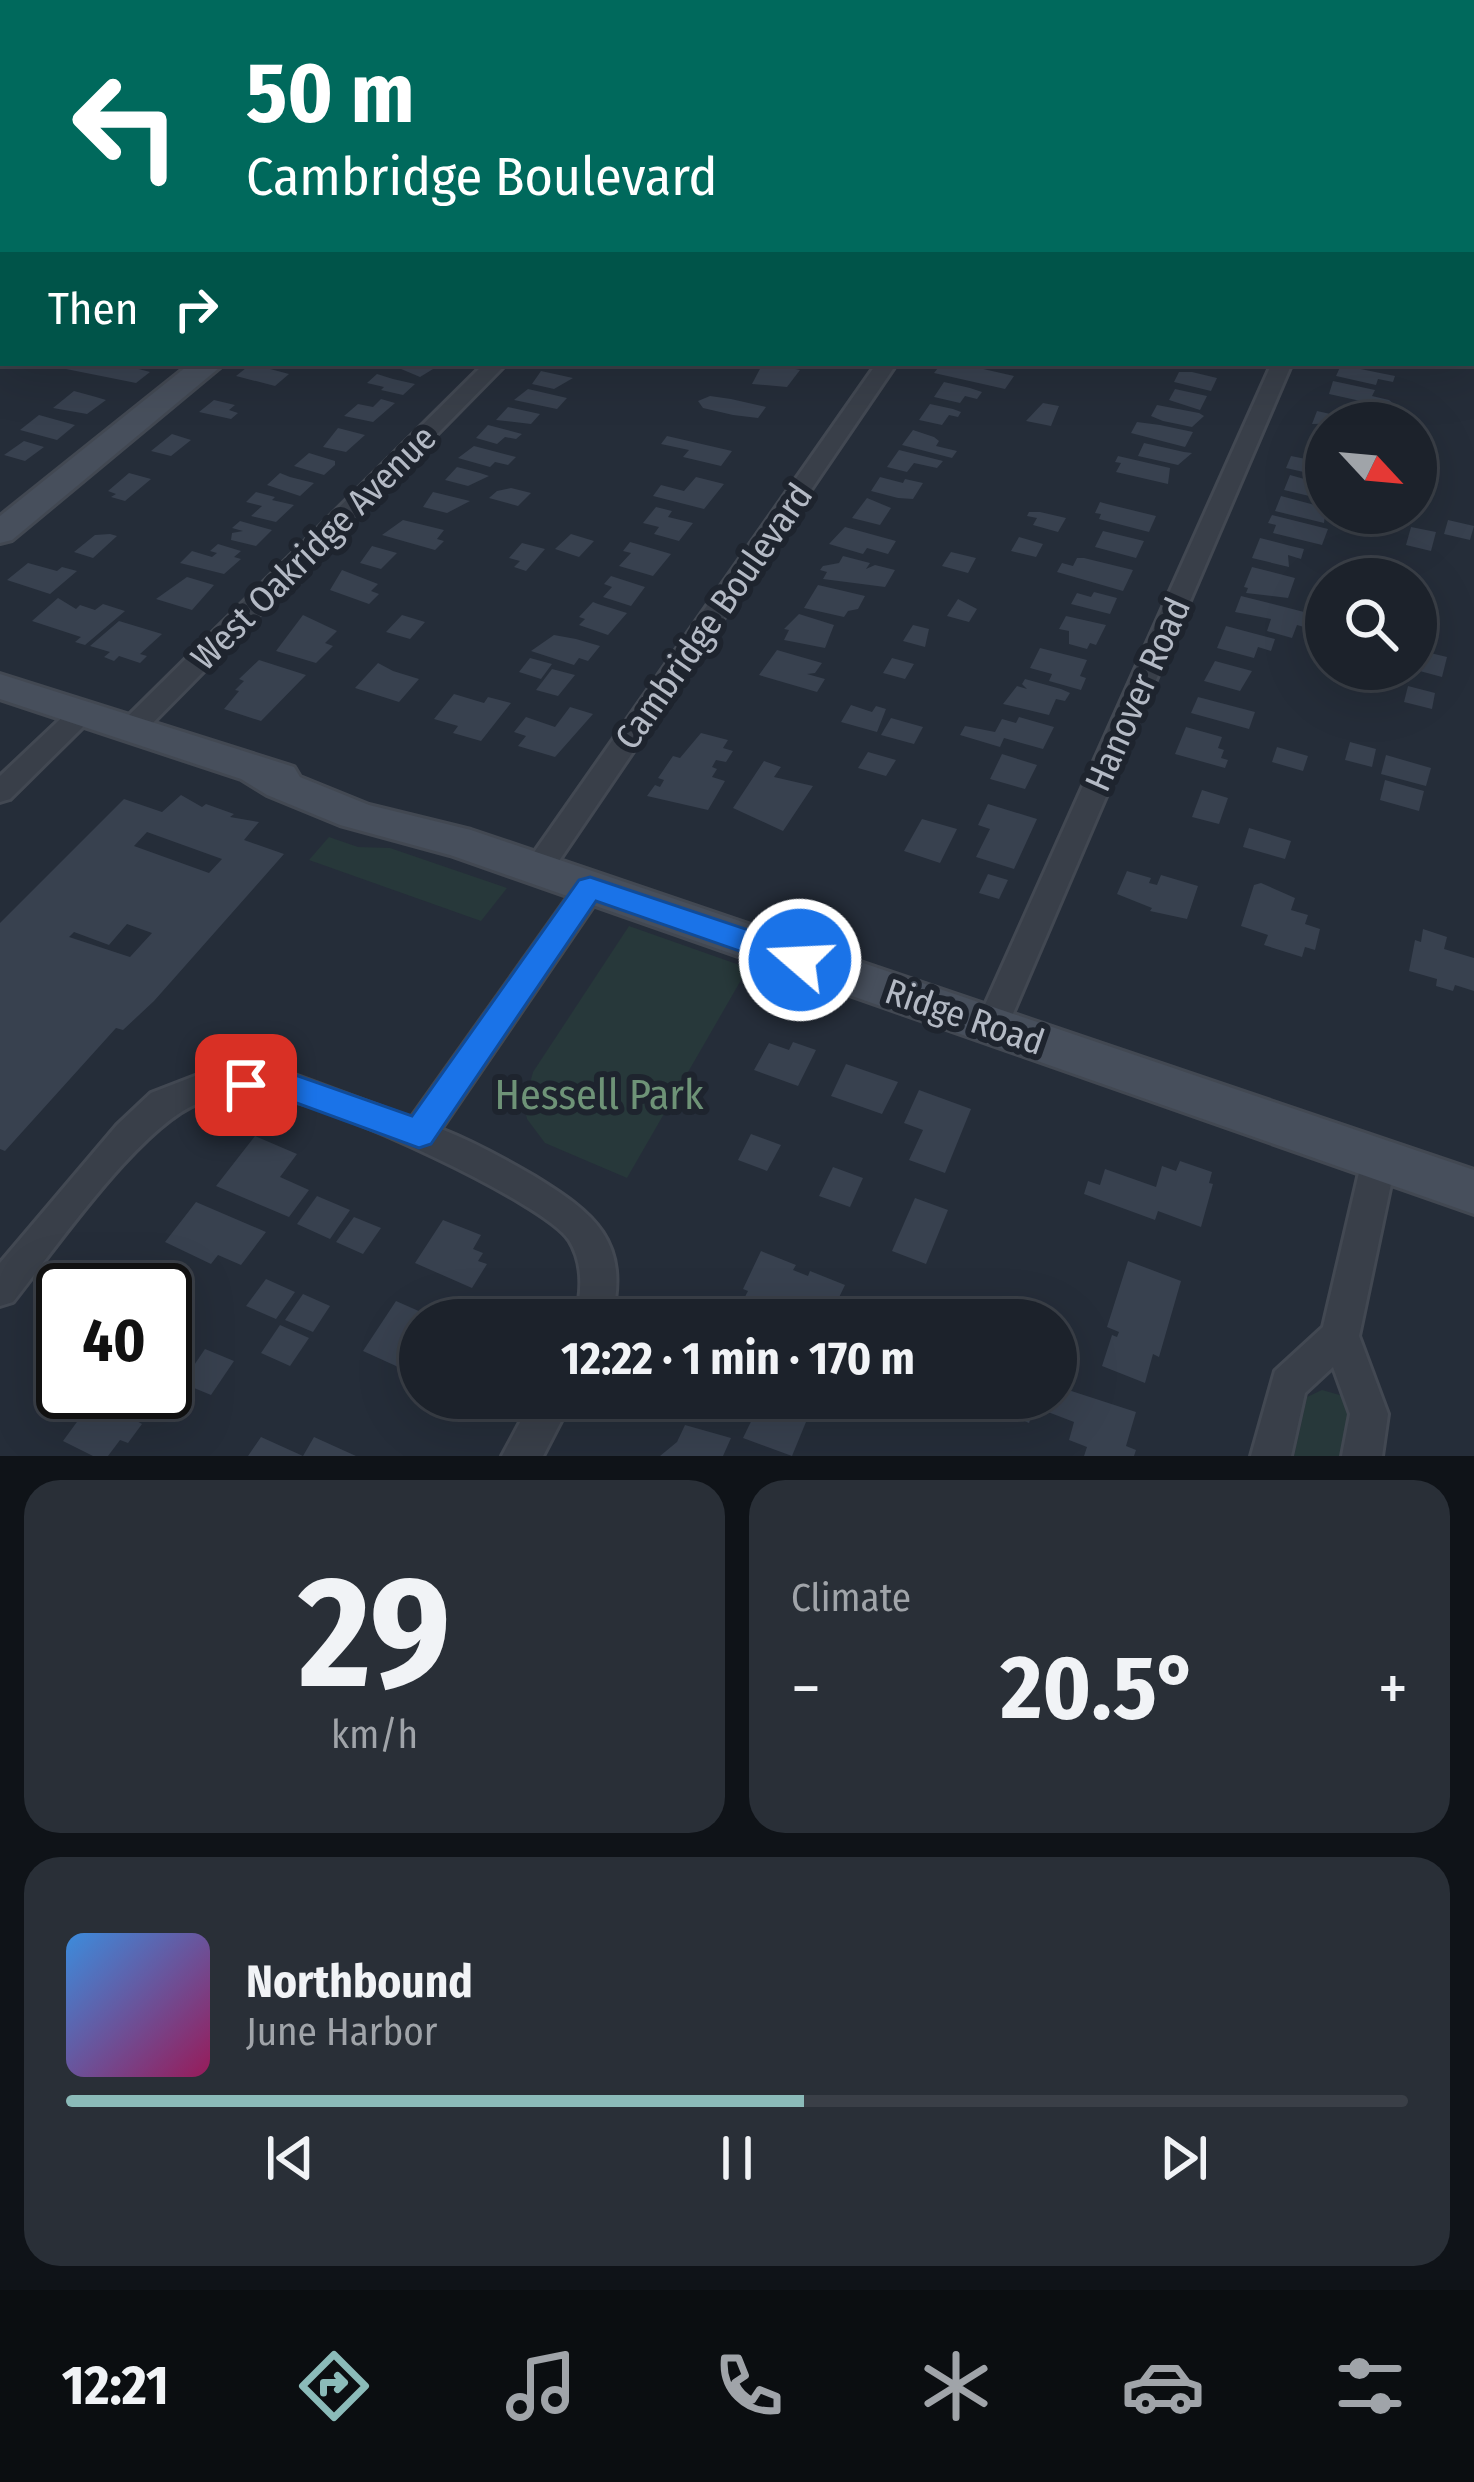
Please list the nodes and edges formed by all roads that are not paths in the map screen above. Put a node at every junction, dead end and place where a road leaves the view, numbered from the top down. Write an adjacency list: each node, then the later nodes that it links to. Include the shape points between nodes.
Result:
1 (206, 366): 5 (street)
2 (494, 366): 8 (street, West Oakridge Avenue)
3 (885, 366): 10 (street, Cambridge Boulevard)
4 (1281, 366): 12 (street, Hanover Road)
5 (0, 533)
6 (0, 686): 7 (street, Ridge Road)
7 (81, 713): 8 (street, Ridge Road); 9 (street)
8 (130, 730): 10 (street, Ridge Road, via 294,794)
9 (0, 792)
10 (538, 869): 11 (street, Ridge Road)
11 (590, 888): 12 (street, Ridge Road); 13 (street)
12 (992, 1025): 14 (street, Ridge Road)
13 (419, 1133): 16 (street, via 284,1085 207,1086 163,1103 129,1135); 17 (street, via 574,1219 598,1268)
14 (1378, 1160): 15 (street, Ridge Road); 18 (street)
15 (1474, 1192)
16 (0, 1290)
17 (597, 1299)
18 (1340, 1336): 21 (street, via 1288,1384); 22 (street, via 1370,1414)
19 (542, 1419): 20 (street)
20 (522, 1456)
21 (1271, 1456)
22 (1361, 1456)

